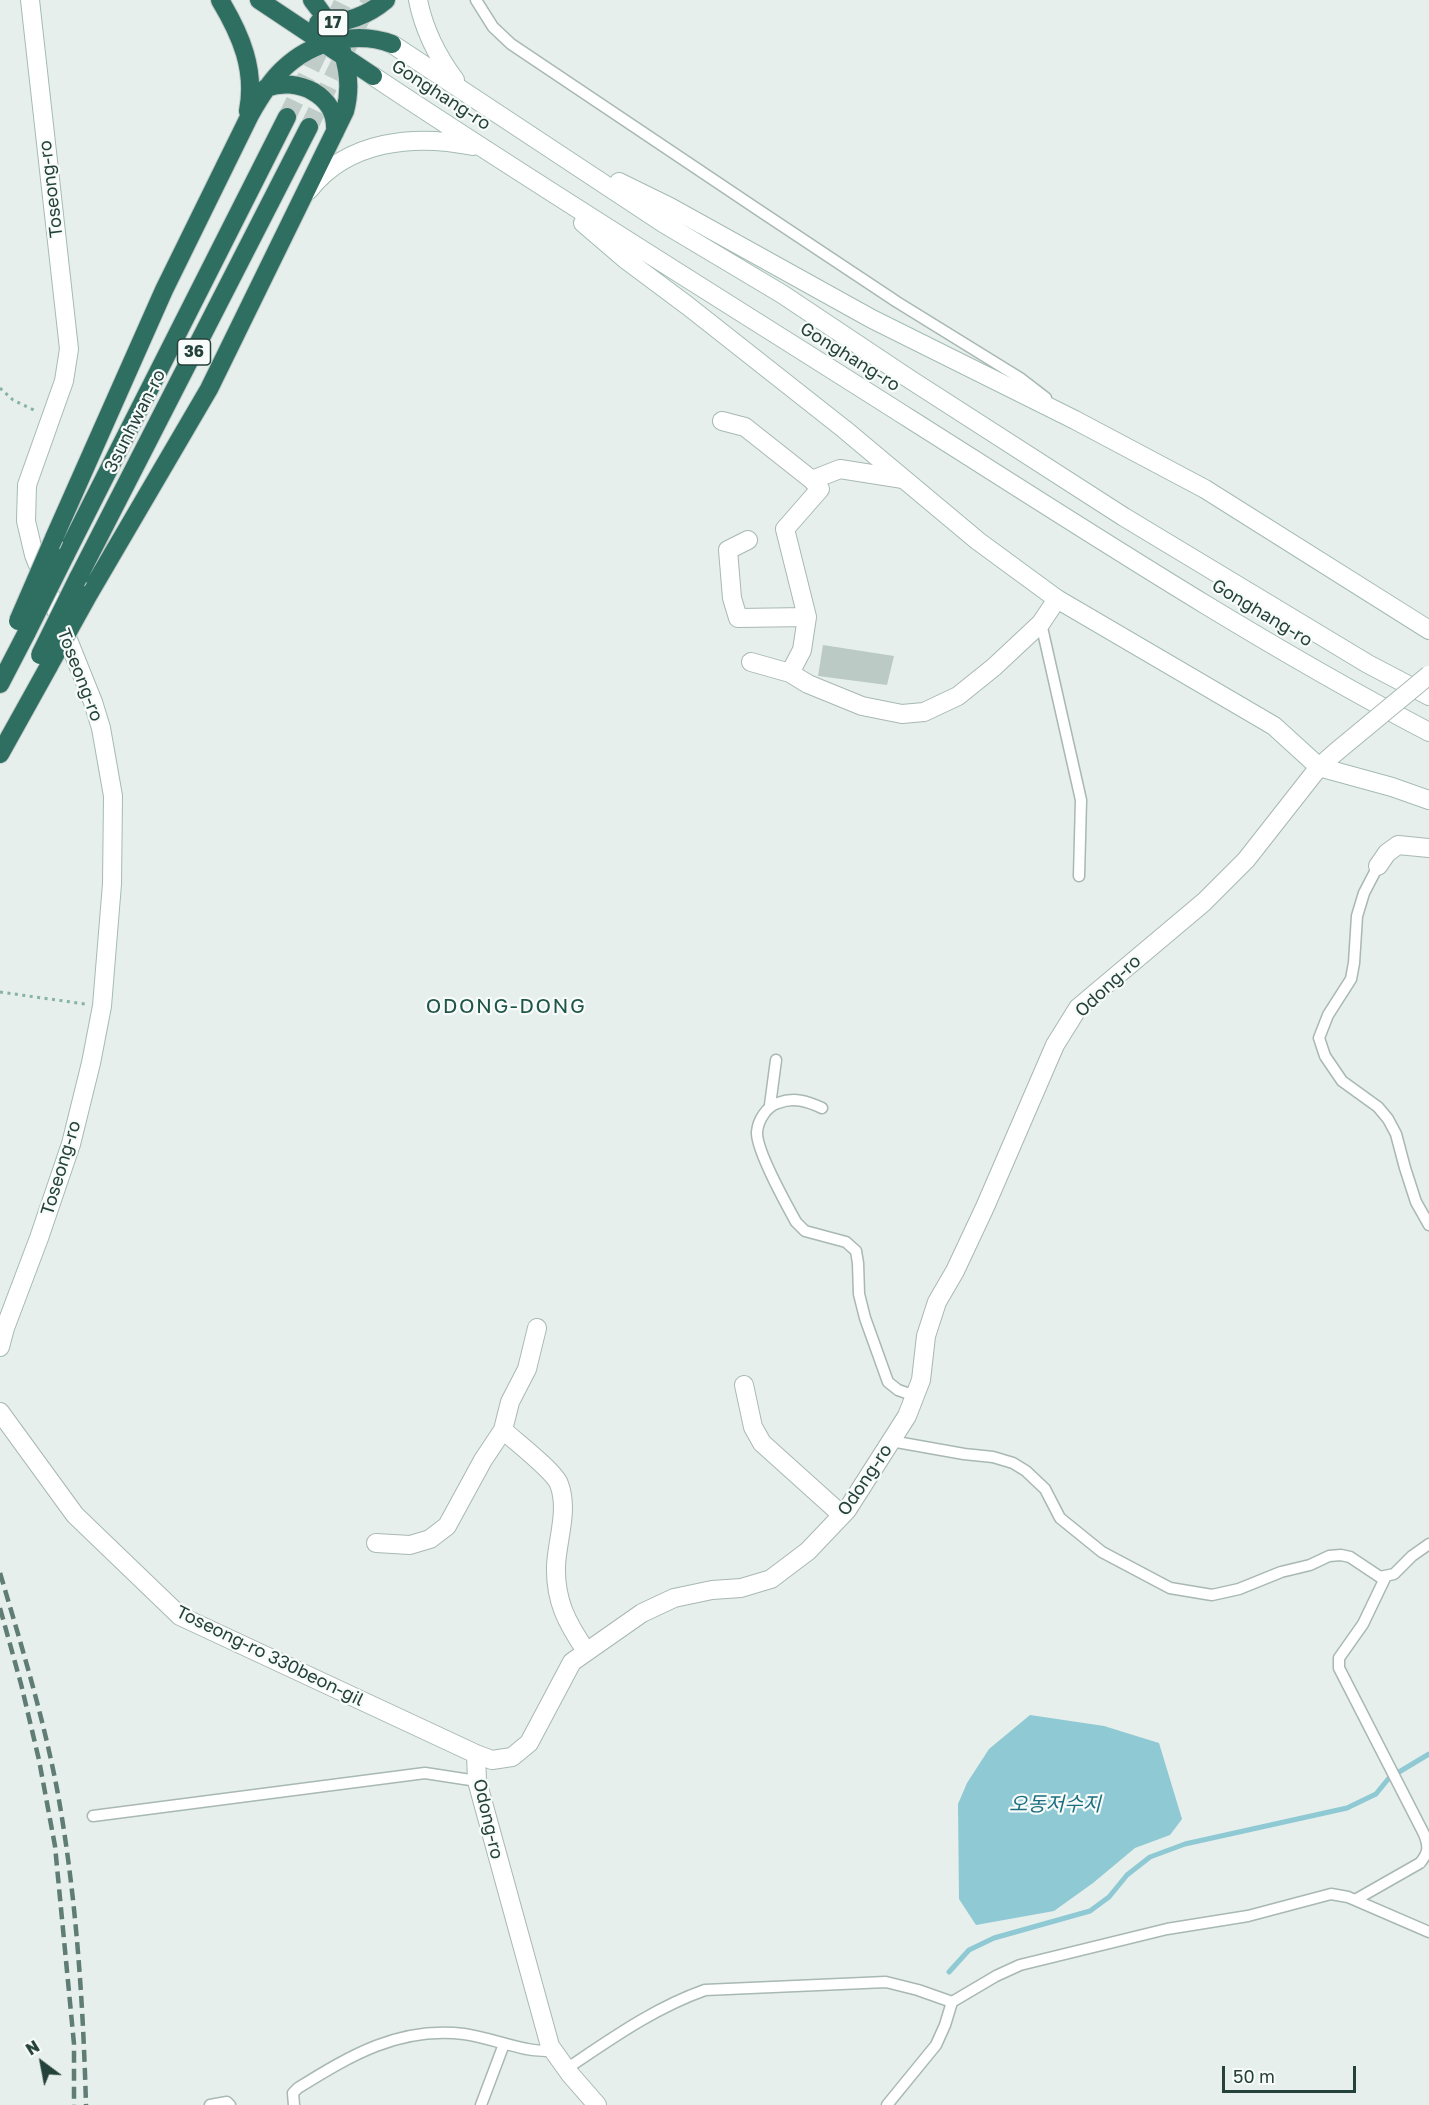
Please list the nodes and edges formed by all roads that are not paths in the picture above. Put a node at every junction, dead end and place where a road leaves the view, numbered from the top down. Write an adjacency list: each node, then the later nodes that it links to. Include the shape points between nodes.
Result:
1 (30, 0): 51 (street, Toseong-ro, via 69,349 64,381 27,484 26,521 34,555 93,702 108,760 114,830 102,1006 91,1063 70,1144)
2 (220, 0): 15 (highway, via 249,63 251,97)
3 (259, 0): 8 (highway, Gonghang-ro, via 276,12)
4 (386, 0): 8 (highway, 17)
5 (418, 0): 12 (street, via 436,53)
6 (476, 0): 21 (lane, via 493,27 511,44 897,302 1020,378)
7 (321, 1): 8 (highway, Gonghang-ro)
8 (338, 35): 9 (highway, Gonghang-ro); 10 (highway, Gonghang-ro); 11 (highway, via 289,63); 16 (highway, via 348,75 348,94)
9 (392, 44): 12 (street, Gonghang-ro)
10 (373, 76): 17 (street, Gonghang-ro)
11 (266, 88): 15 (highway); 16 (highway, via 285,83 310,89 329,108)
12 (466, 93): 18 (street, Gonghang-ro)
13 (287, 117): 29 (highway, 3sunhwan-ro / 36, bridge, via 64,556)
14 (309, 127): 31 (highway, 3sunhwan-ro / 36, bridge, via 78,578)
15 (242, 132): 29 (highway, bridge, via 164,290 54,538)
16 (335, 132): 20 (highway)
17 (485, 149): 19 (street, Gonghang-ro); 20 (street, via 427,141 376,146 337,163)
18 (559, 152): 21 (street, via 670,207 872,319); 37 (street, Gonghang-ro, via 663,223 783,294 1160,540)
19 (529, 177): 23 (street, via 625,259); 38 (street, Gonghang-ro, via 1132,560)
20 (302, 198): 31 (highway, bridge, via 209,389 89,594)
21 (1075, 420): 30 (street, via 1205,489)
22 (722, 421): 24 (street, via 745,427)
23 (903, 479): 24 (street, via 840,469); 26 (street)
24 (812, 480): 27 (street, via 820,489 785,529)
25 (748, 540): 27 (street, via 728,550 732,598 738,618)
26 (1057, 599): 28 (street); 41 (street, via 1274,726)
27 (807, 617): 34 (street, via 802,650)
28 (1041, 623): 34 (street, via 958,696 924,712 902,714 862,706); 45 (lane, via 1081,800)
29 (22, 626): 33 (highway); 36 (highway, 3sunhwan-ro / 36)
30 (1429, 630)
31 (45, 660): 39 (highway, 3sunhwan-ro / 36); 40 (highway)
32 (751, 662): 34 (street)
33 (0, 663)
34 (790, 673)
35 (1429, 675): 41 (street, Odong-ro, bridge)
36 (0, 684)
37 (1429, 696)
38 (1429, 732)
39 (0, 736)
40 (0, 754)
41 (1318, 767): 42 (street); 53 (street, Odong-ro, via 1246,860 1204,902 1078,1008 1055,1045 985,1207 937,1302)
42 (1429, 800)
43 (1429, 848): 44 (street, via 1398,845)
44 (1378, 866): 49 (lane, via 1357,916 1351,979 1319,1038 1325,1056 1342,1081 1388,1119 1416,1202)
45 (1079, 876)
46 (777, 1060): 47 (lane)
47 (770, 1105): 48 (lane, via 804,1099); 53 (lane, via 757,1131 786,1203 805,1231 846,1242 856,1251 859,1294 888,1382)
48 (822, 1108)
49 (1429, 1225)
50 (537, 1328): 55 (street, via 527,1369 510,1402)
51 (0, 1347)
52 (744, 1385): 57 (street, via 753,1427 762,1443)
53 (915, 1396): 56 (street, Odong-ro)
54 (0, 1412): 62 (street, Toseong-ro 330beon-gil, via 75,1515 180,1616)
55 (503, 1430): 58 (street, via 447,1526 430,1539 410,1545); 61 (street, via 558,1482 563,1516 556,1566 558,1591 567,1622)
56 (891, 1441): 57 (street, Odong-ro); 60 (lane, via 1013,1463 1045,1490 1060,1518 1102,1552 1170,1588 1212,1595 1341,1555 1380,1577)
57 (842, 1515): 61 (street, Odong-ro, via 808,1551 771,1579 674,1599 642,1613)
58 (376, 1543)
59 (1429, 1544): 60 (lane, via 1394,1574)
60 (1386, 1576): 65 (lane, via 1363,1624 1339,1658 1339,1668 1429,1846 1420,1863)
61 (586, 1651): 62 (street, Odong-ro, via 572,1662 529,1743 512,1757 492,1760)
62 (476, 1754): 63 (street, Odong-ro)
63 (477, 1781): 64 (lane, via 425,1773); 69 (street, Odong-ro)
64 (93, 1816)
65 (1354, 1900): 66 (lane); 67 (lane, via 1331,1894 1248,1916 1093,1946 1020,1965)
66 (1429, 1932)
67 (952, 2002): 70 (lane, via 886,1982 705,1990 643,2019); 76 (lane, via 936,2045)
68 (504, 2044): 69 (lane); 73 (lane, via 443,2032 384,2042 358,2052 298,2088); 74 (lane)
69 (554, 2051): 70 (street, Odong-ro)
70 (566, 2068): 75 (street, Odong-ro)
71 (210, 2105): 72 (lane)
72 (230, 2105)
73 (294, 2105)
74 (481, 2105)
75 (597, 2105)
76 (887, 2105)

